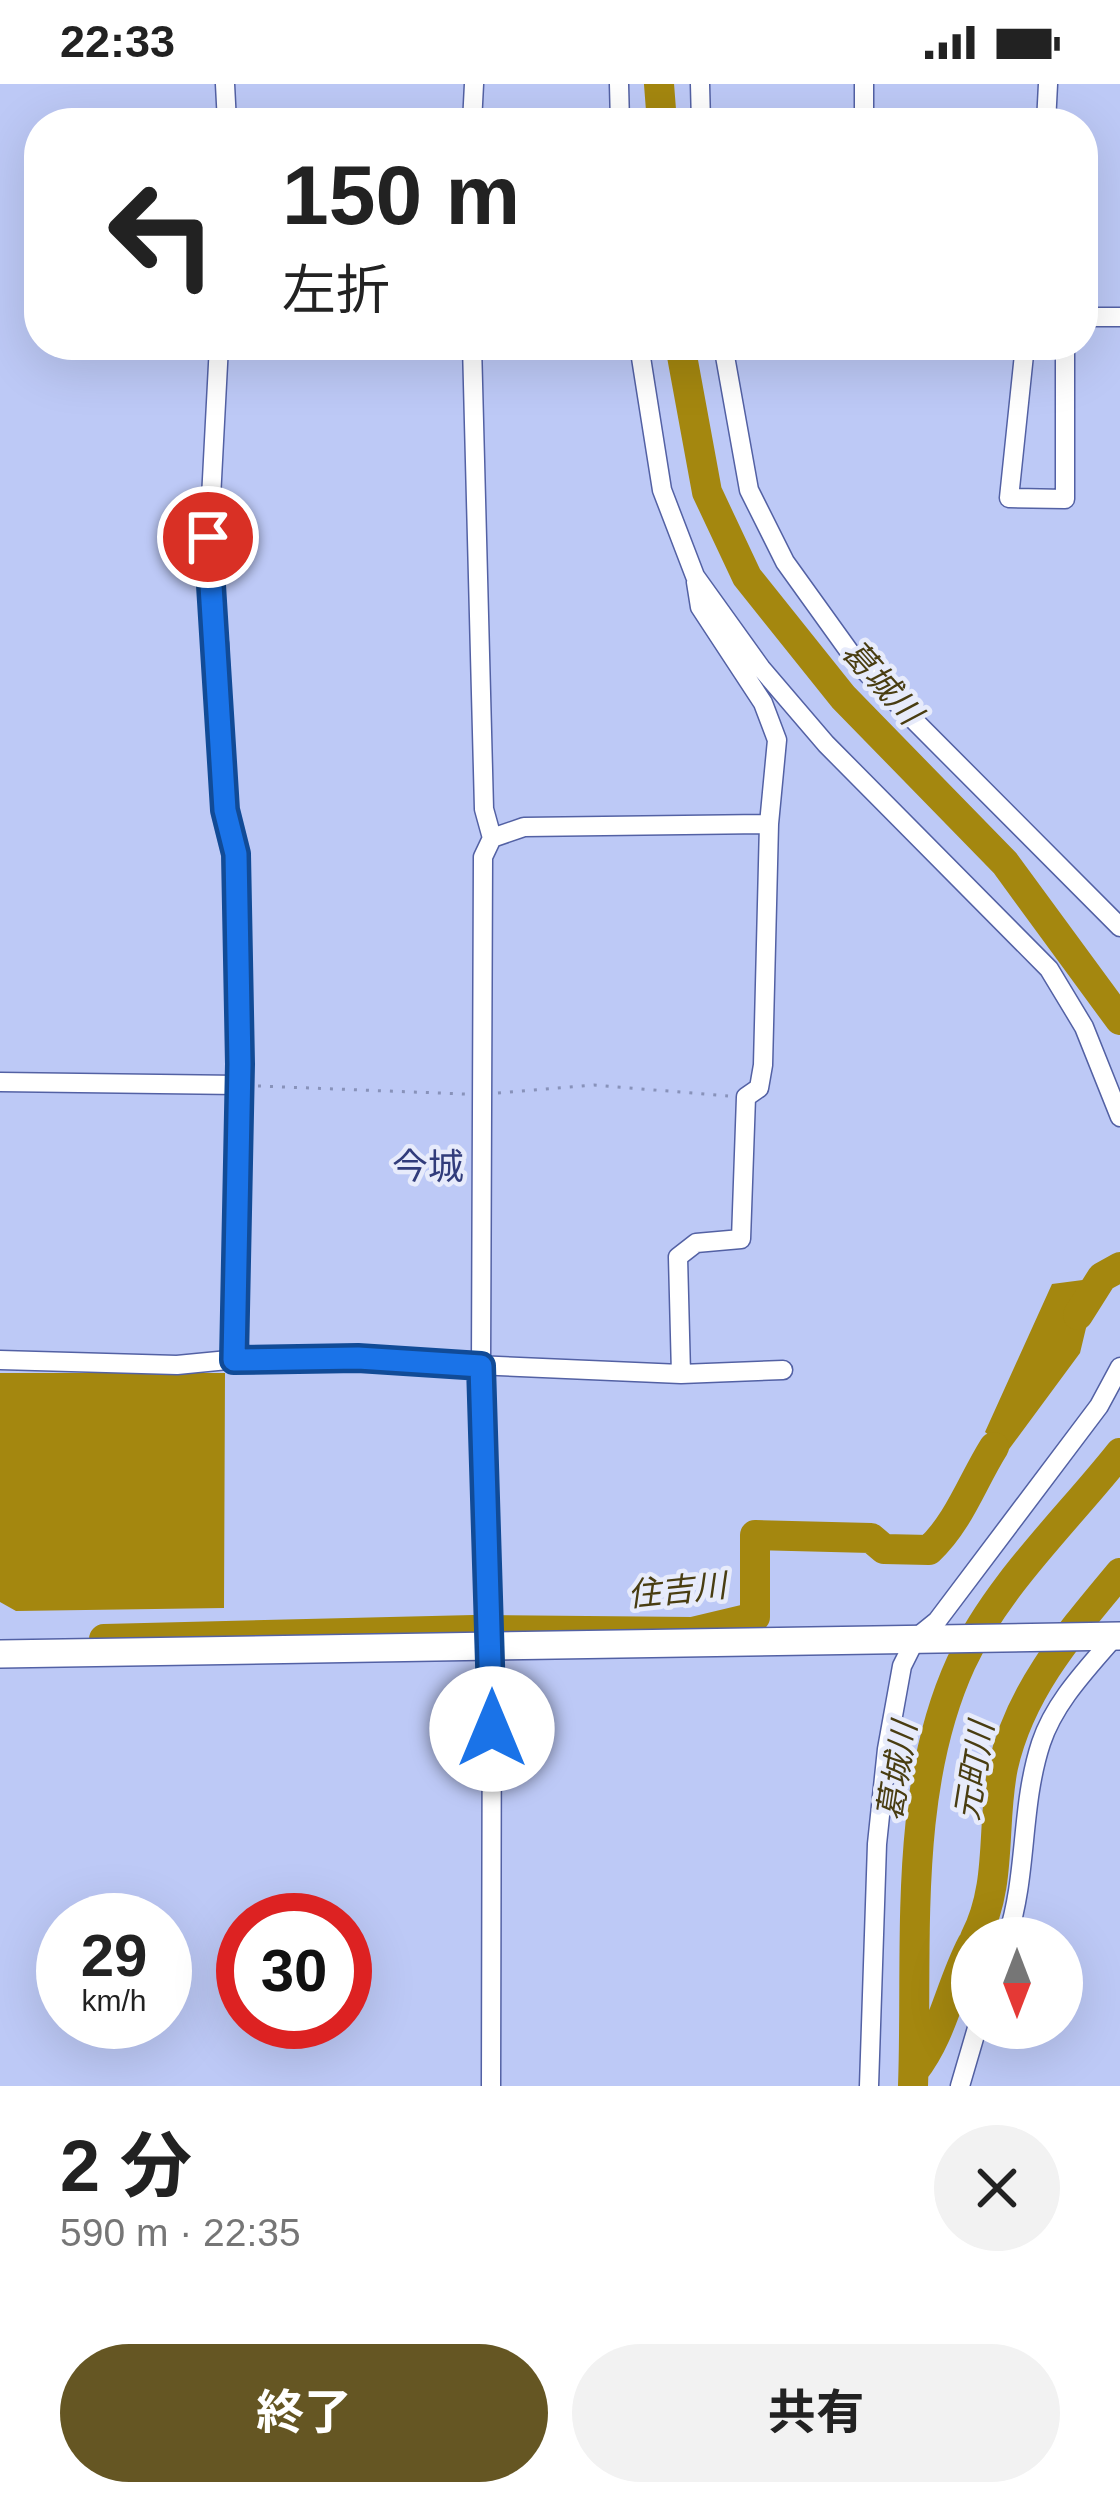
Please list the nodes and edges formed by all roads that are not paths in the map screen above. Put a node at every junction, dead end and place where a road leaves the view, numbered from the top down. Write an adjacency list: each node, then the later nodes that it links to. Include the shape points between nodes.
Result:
1 (218, 360): 12 (street, via 207,575 219,644 225,810 236,854)
2 (472, 360): 9 (street, via 484,809)
3 (641, 360): 7 (street, via 662,490)
4 (726, 360): 10 (street, via 749,490 785,562 859,665)
5 (1023, 360): 6 (street, via 1009,498 1065,500)
6 (1065, 360)
7 (695, 576): 8 (street, via 700,608 763,704 777,740); 13 (street, via 826,743 1049,969 1084,1027)
8 (769, 824): 9 (street, via 524,827); 19 (street, via 763,1066 759,1088 746,1097 741,1239 696,1243 678,1257)
9 (492, 838): 16 (street, via 482,857)
10 (1120, 927)
11 (0, 1082): 12 (street)
12 (238, 1085): 15 (street)
13 (1120, 1117)
14 (0, 1360): 15 (street)
15 (234, 1360): 16 (street)
16 (481, 1366): 19 (street); 21 (street)
17 (1120, 1366): 22 (street, via 1099,1406)
18 (783, 1370): 19 (street)
19 (681, 1374)
20 (1116, 1635): 22 (street); 24 (street, via 1068,1692 1042,1740)
21 (491, 1637): 22 (street); 23 (street); 26 (street)
22 (925, 1638): 27 (street, via 902,1666 886,1749)
23 (0, 1654)
24 (1013, 1917)
25 (971, 2049): 28 (street)
26 (491, 2086)
27 (869, 2086)
28 (961, 2086)

